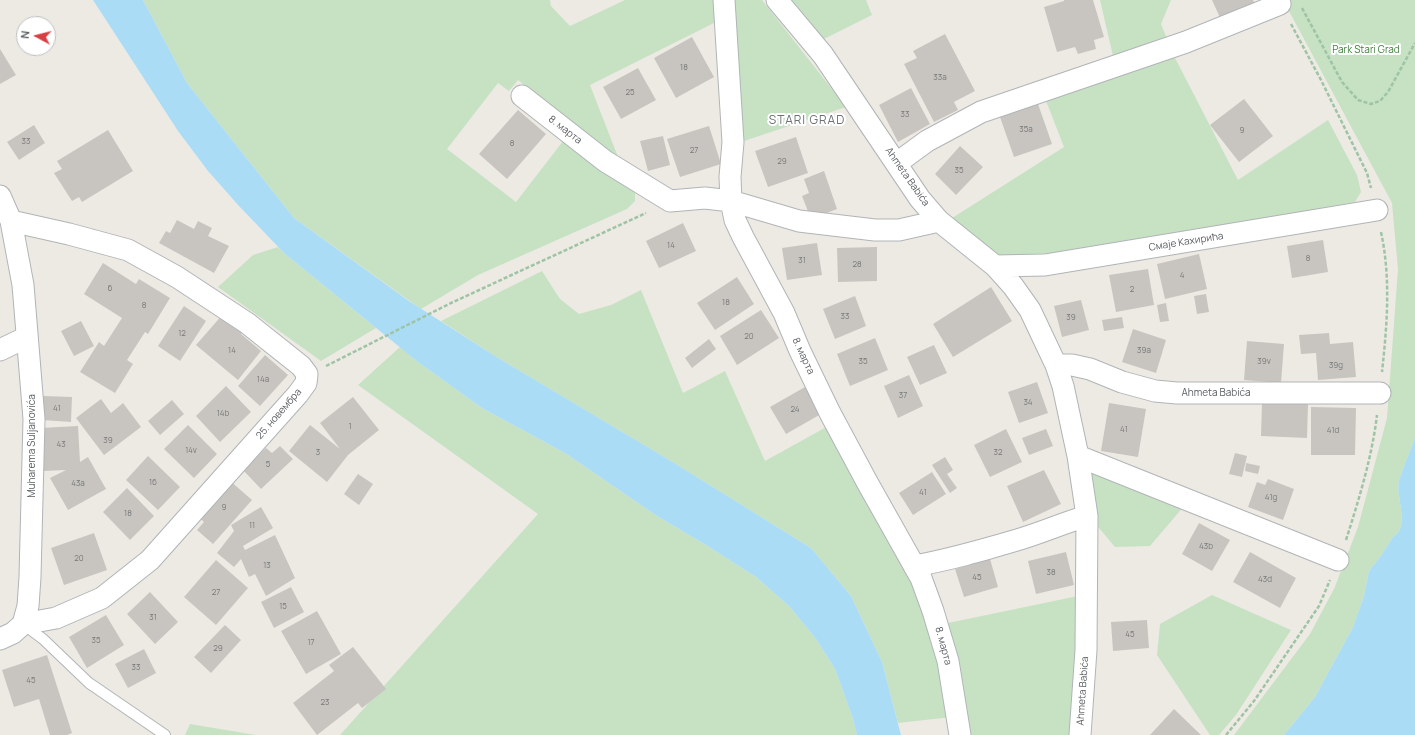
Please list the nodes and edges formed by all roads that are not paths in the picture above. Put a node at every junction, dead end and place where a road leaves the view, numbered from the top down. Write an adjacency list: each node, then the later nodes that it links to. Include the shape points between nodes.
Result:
1 (724, 0): 7 (street, via 733,142)
2 (777, 0): 5 (street, Ahmeta Babića, via 823,55)
3 (1280, 4): 5 (street, via 1186,42 981,112 927,141)
4 (522, 96): 7 (street, 8. марта, via 605,161 670,201 705,198)
5 (897, 163): 10 (street, Ahmeta Babića, via 920,199)
6 (0, 196): 9 (street, Muharema Suljanovića)
7 (731, 201): 10 (street, via 800,221 875,230 899,230); 19 (street, 8. марта, via 735,220 784,313 830,413)
8 (1377, 210): 11 (street, Смaје Кахирића, via 1045,265)
9 (12, 221): 12 (street, Muharema Suljanovića, via 23,285); 20 (street, 25. новембра, via 128,250 177,276 247,323 301,366 307,374 306,383 298,394 150,560 102,598 56,618)
10 (939, 221): 11 (street, Ahmeta Babića)
11 (995, 266): 14 (street, Ahmeta Babića, via 1030,310)
12 (27, 337): 13 (street); 20 (street, Muharema Suljanovića, via 34,419 30,577 28,606)
13 (0, 350)
14 (1056, 365): 15 (street, Ahmeta Babića, via 1090,369 1122,382 1155,391 1177,393); 16 (street, Ahmeta Babića)
15 (1380, 393)
16 (1078, 456): 17 (street, Ahmeta Babića); 18 (street)
17 (1087, 516): 19 (street, via 940,562); 24 (street, Ahmeta Babića, via 1086,650)
18 (1338, 560)
19 (914, 566): 23 (street, 8. марта, via 933,611 948,661)
20 (23, 624): 21 (street, via 13,633); 22 (lane, via 43,639 89,684)
21 (0, 639)
22 (165, 735)
23 (960, 735)
24 (1080, 735)

